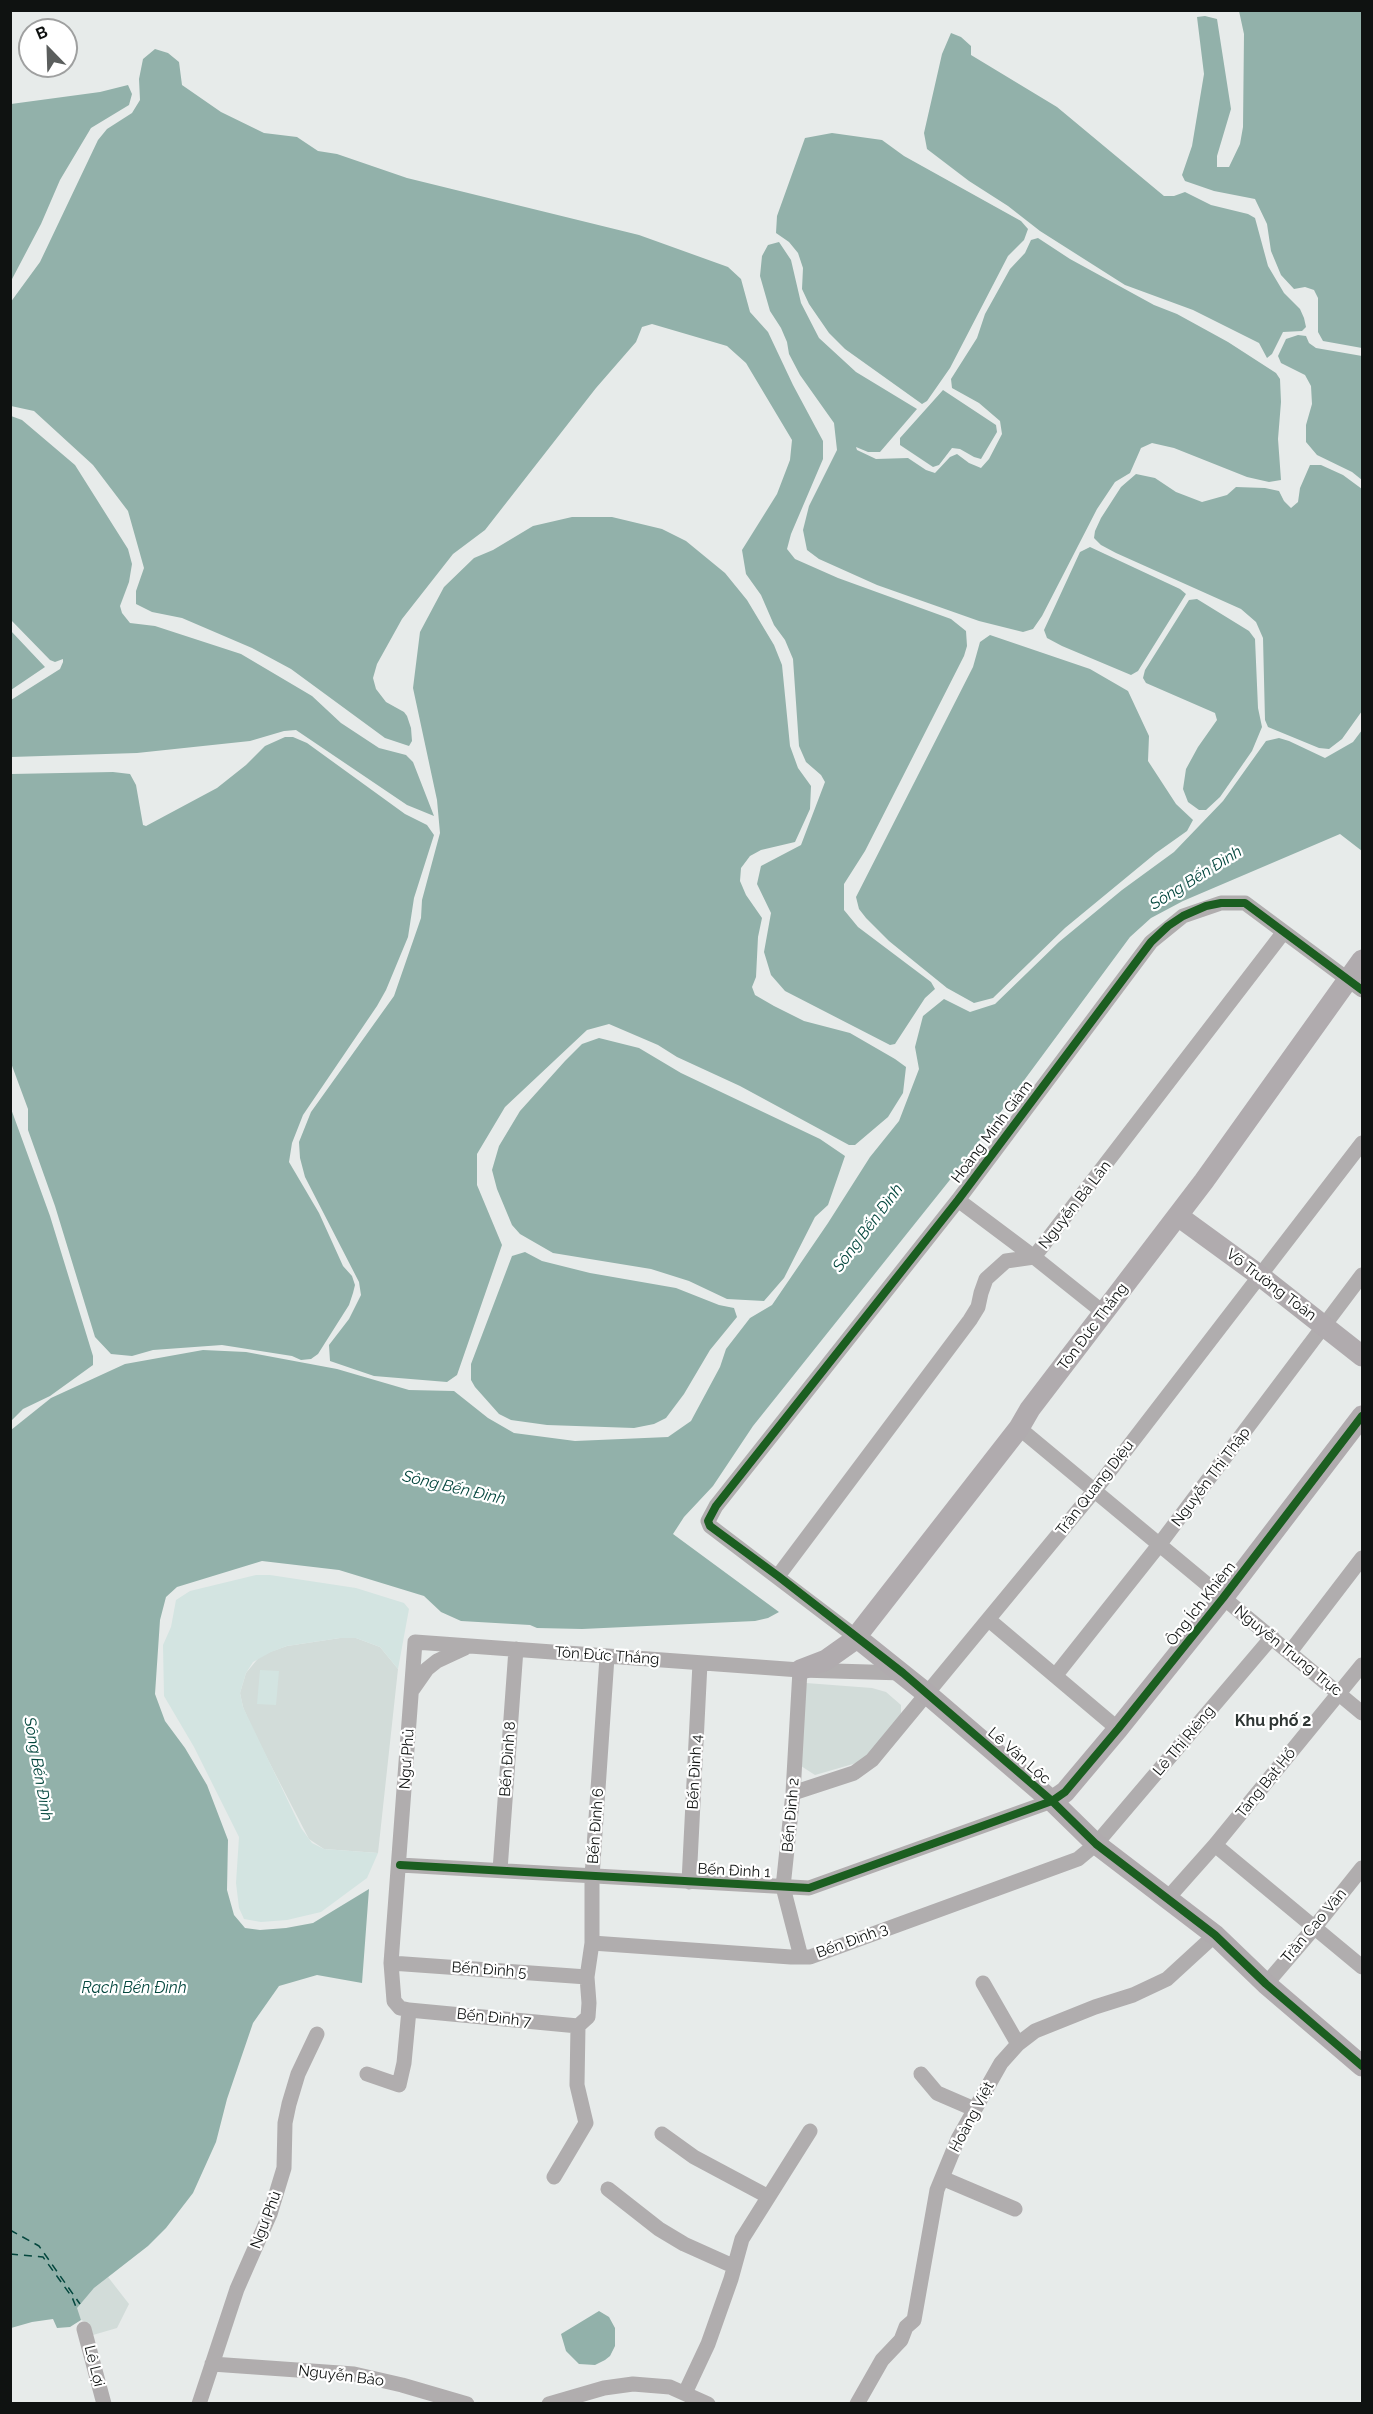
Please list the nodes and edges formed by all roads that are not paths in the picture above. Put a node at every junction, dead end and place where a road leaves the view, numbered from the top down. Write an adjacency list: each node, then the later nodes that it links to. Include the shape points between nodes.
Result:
1 (1283, 933): 3 (street, Hoàng Minh Giám); 5 (street, Hoàng Minh Giám, via 1245,903 1238,902 1206,906 1168,926 1151,942); 7 (street, Nguyễn Bá Lân)
2 (1362, 960): 3 (street, Tôn Đức Thắng)
3 (1355, 985): 6 (street, Tôn Đức Thắng)
4 (1362, 1143): 8 (street, Trần Quang Diệu)
5 (958, 1200): 7 (street); 16 (street, Hoàng Minh Giám)
6 (1178, 1216): 8 (street, Võ Trường Toản); 10 (street, Tôn Đức Thắng)
7 (1034, 1257): 10 (street); 19 (street, Nguyễn Bá Lân, via 1006,1261 987,1279 970,1320)
8 (1259, 1275): 11 (street, Võ Trường Toản); 15 (street, Trần Quang Diệu)
9 (1362, 1275): 11 (street, Nguyễn Thị Thập)
10 (1104, 1313): 14 (street, Tôn Đức Thắng)
11 (1325, 1326): 12 (street, Võ Trường Toản); 17 (street, Nguyễn Thị Thập)
12 (1362, 1356)
13 (1362, 1416): 20 (street, Ông Ích Khiêm)
14 (1019, 1428): 15 (street, Nguyễn Trung Trực); 22 (street, Tôn Đức Thắng)
15 (1095, 1490): 17 (street, Nguyễn Trung Trực); 21 (street, Trần Quang Diệu)
16 (708, 1521): 19 (street, Lê Văn Lộc)
17 (1159, 1545): 20 (street, Nguyễn Trung Trực); 33 (street, Nguyễn Thị Thập)
18 (1362, 1558): 27 (street)
19 (778, 1576): 22 (street, Lê Văn Lộc)
20 (1223, 1598): 23 (street, Nguyễn Trung Trực); 38 (street, Ông Ích Khiêm)
21 (989, 1620): 33 (street); 35 (street, Trần Quang Diệu)
22 (856, 1637): 31 (street, Tôn Đức Thắng, via 826,1660); 32 (street, Lê Văn Lộc)
23 (1272, 1637): 27 (street, Nguyễn Trung Trực); 41 (street, Lê Thị Riêng)
24 (415, 1642): 25 (street, Tôn Đức Thắng); 34 (street, Ngư Phủ)
25 (471, 1646): 26 (street, Tôn Đức Thắng); 34 (street, via 437,1661)
26 (516, 1649): 28 (street, Tôn Đức Thắng); 45 (street, Bến Đình 8)
27 (1290, 1652): 36 (street, Nguyễn Trung Trực)
28 (607, 1657): 29 (street, Tôn Đức Thắng); 46 (street, Bến Đình 6)
29 (700, 1663): 31 (street, Tôn Đức Thắng); 47 (street, Bến Đình 4)
30 (1362, 1665): 36 (street, Tăng Bạt Hổ)
31 (800, 1671): 32 (street, Tôn Đức Thắng); 39 (street, Bến Đình 2)
32 (903, 1673): 35 (street, Lê Văn Lộc)
33 (1055, 1676): 38 (street)
34 (411, 1693): 43 (street, Ngư Phủ)
35 (926, 1693): 39 (street, Trần Quang Diệu, via 861,1770); 40 (street, Lê Văn Lộc)
36 (1339, 1693): 37 (street, Nguyễn Trung Trực); 42 (street, Tăng Bạt Hổ)
37 (1362, 1713)
38 (1118, 1729): 40 (street, Ông Ích Khiêm)
39 (794, 1793): 48 (street, Bến Đình 2)
40 (1052, 1802): 41 (street, Lê Văn Lộc); 48 (street, Bến Đình 1, via 809,1888)
41 (1096, 1844): 49 (street, Lê Văn Lộc); 53 (street, Bến Đình 3, via 1078,1858 819,1955)
42 (1215, 1845): 49 (street, Tăng Bạt Hổ); 50 (street)
43 (400, 1865): 45 (street, Bến Đình 1); 54 (street, Ngư Phủ)
44 (1362, 1868): 50 (street, Trần Cao Vân)
45 (500, 1870): 46 (street, Bến Đình 1)
46 (592, 1877): 47 (street, Bến Đình 1); 52 (street, Bến Đình 6)
47 (689, 1882): 48 (street, Bến Đình 1)
48 (783, 1887): 53 (street, Bến Đình 2)
49 (1167, 1899): 51 (street, Lê Văn Lộc)
50 (1314, 1928): 55 (street); 58 (street, Trần Cao Vân)
51 (1215, 1935): 58 (street, Lê Văn Lộc); 62 (street, Hoàng Việt, via 1167,1979 1035,2031)
52 (592, 1943): 53 (street, Bến Đình 3); 56 (street, Bến Đình 6)
53 (801, 1957)
54 (391, 1963): 56 (street, Bến Đình 5); 59 (street, Ngư Phủ, via 393,1997 400,2008)
55 (1362, 1967)
56 (587, 1977): 60 (street, Bến Đình 6, via 588,2017)
57 (983, 1983): 62 (street)
58 (1266, 1984): 63 (street, Lê Văn Lộc)
59 (409, 2010): 60 (street, Bến Đình 7); 64 (street, via 399,2085)
60 (578, 2026): 69 (street, via 578,2085 586,2123)
61 (317, 2034): 76 (street, Ngư Phủ, via 298,2074 285,2123 284,2168 270,2214 237,2289)
62 (1018, 2044): 66 (street, Hoàng Việt, via 1001,2063)
63 (1362, 2066)
64 (367, 2074)
65 (921, 2074): 66 (street, via 935,2092)
66 (974, 2109): 70 (street, Hoàng Việt)
67 (810, 2131): 72 (street)
68 (662, 2134): 72 (street, via 694,2157)
69 (554, 2177)
70 (942, 2178): 73 (street); 84 (street, Hoàng Việt, via 929,2225 914,2320 882,2360)
71 (608, 2189): 74 (street, via 659,2229)
72 (767, 2196): 74 (street, via 742,2239)
73 (1015, 2209)
74 (733, 2266): 77 (street, via 708,2344)
75 (84, 2329): 79 (street, Lê Lợi)
76 (212, 2364): 80 (street, Ngư Phủ); 81 (street, Nguyễn Bảo, via 354,2374)
77 (684, 2393): 78 (street, via 670,2387 618,2385); 83 (street)
78 (566, 2401): 82 (street)
79 (104, 2403)
80 (199, 2403)
81 (467, 2403)
82 (549, 2403)
83 (708, 2403)
84 (857, 2403)

